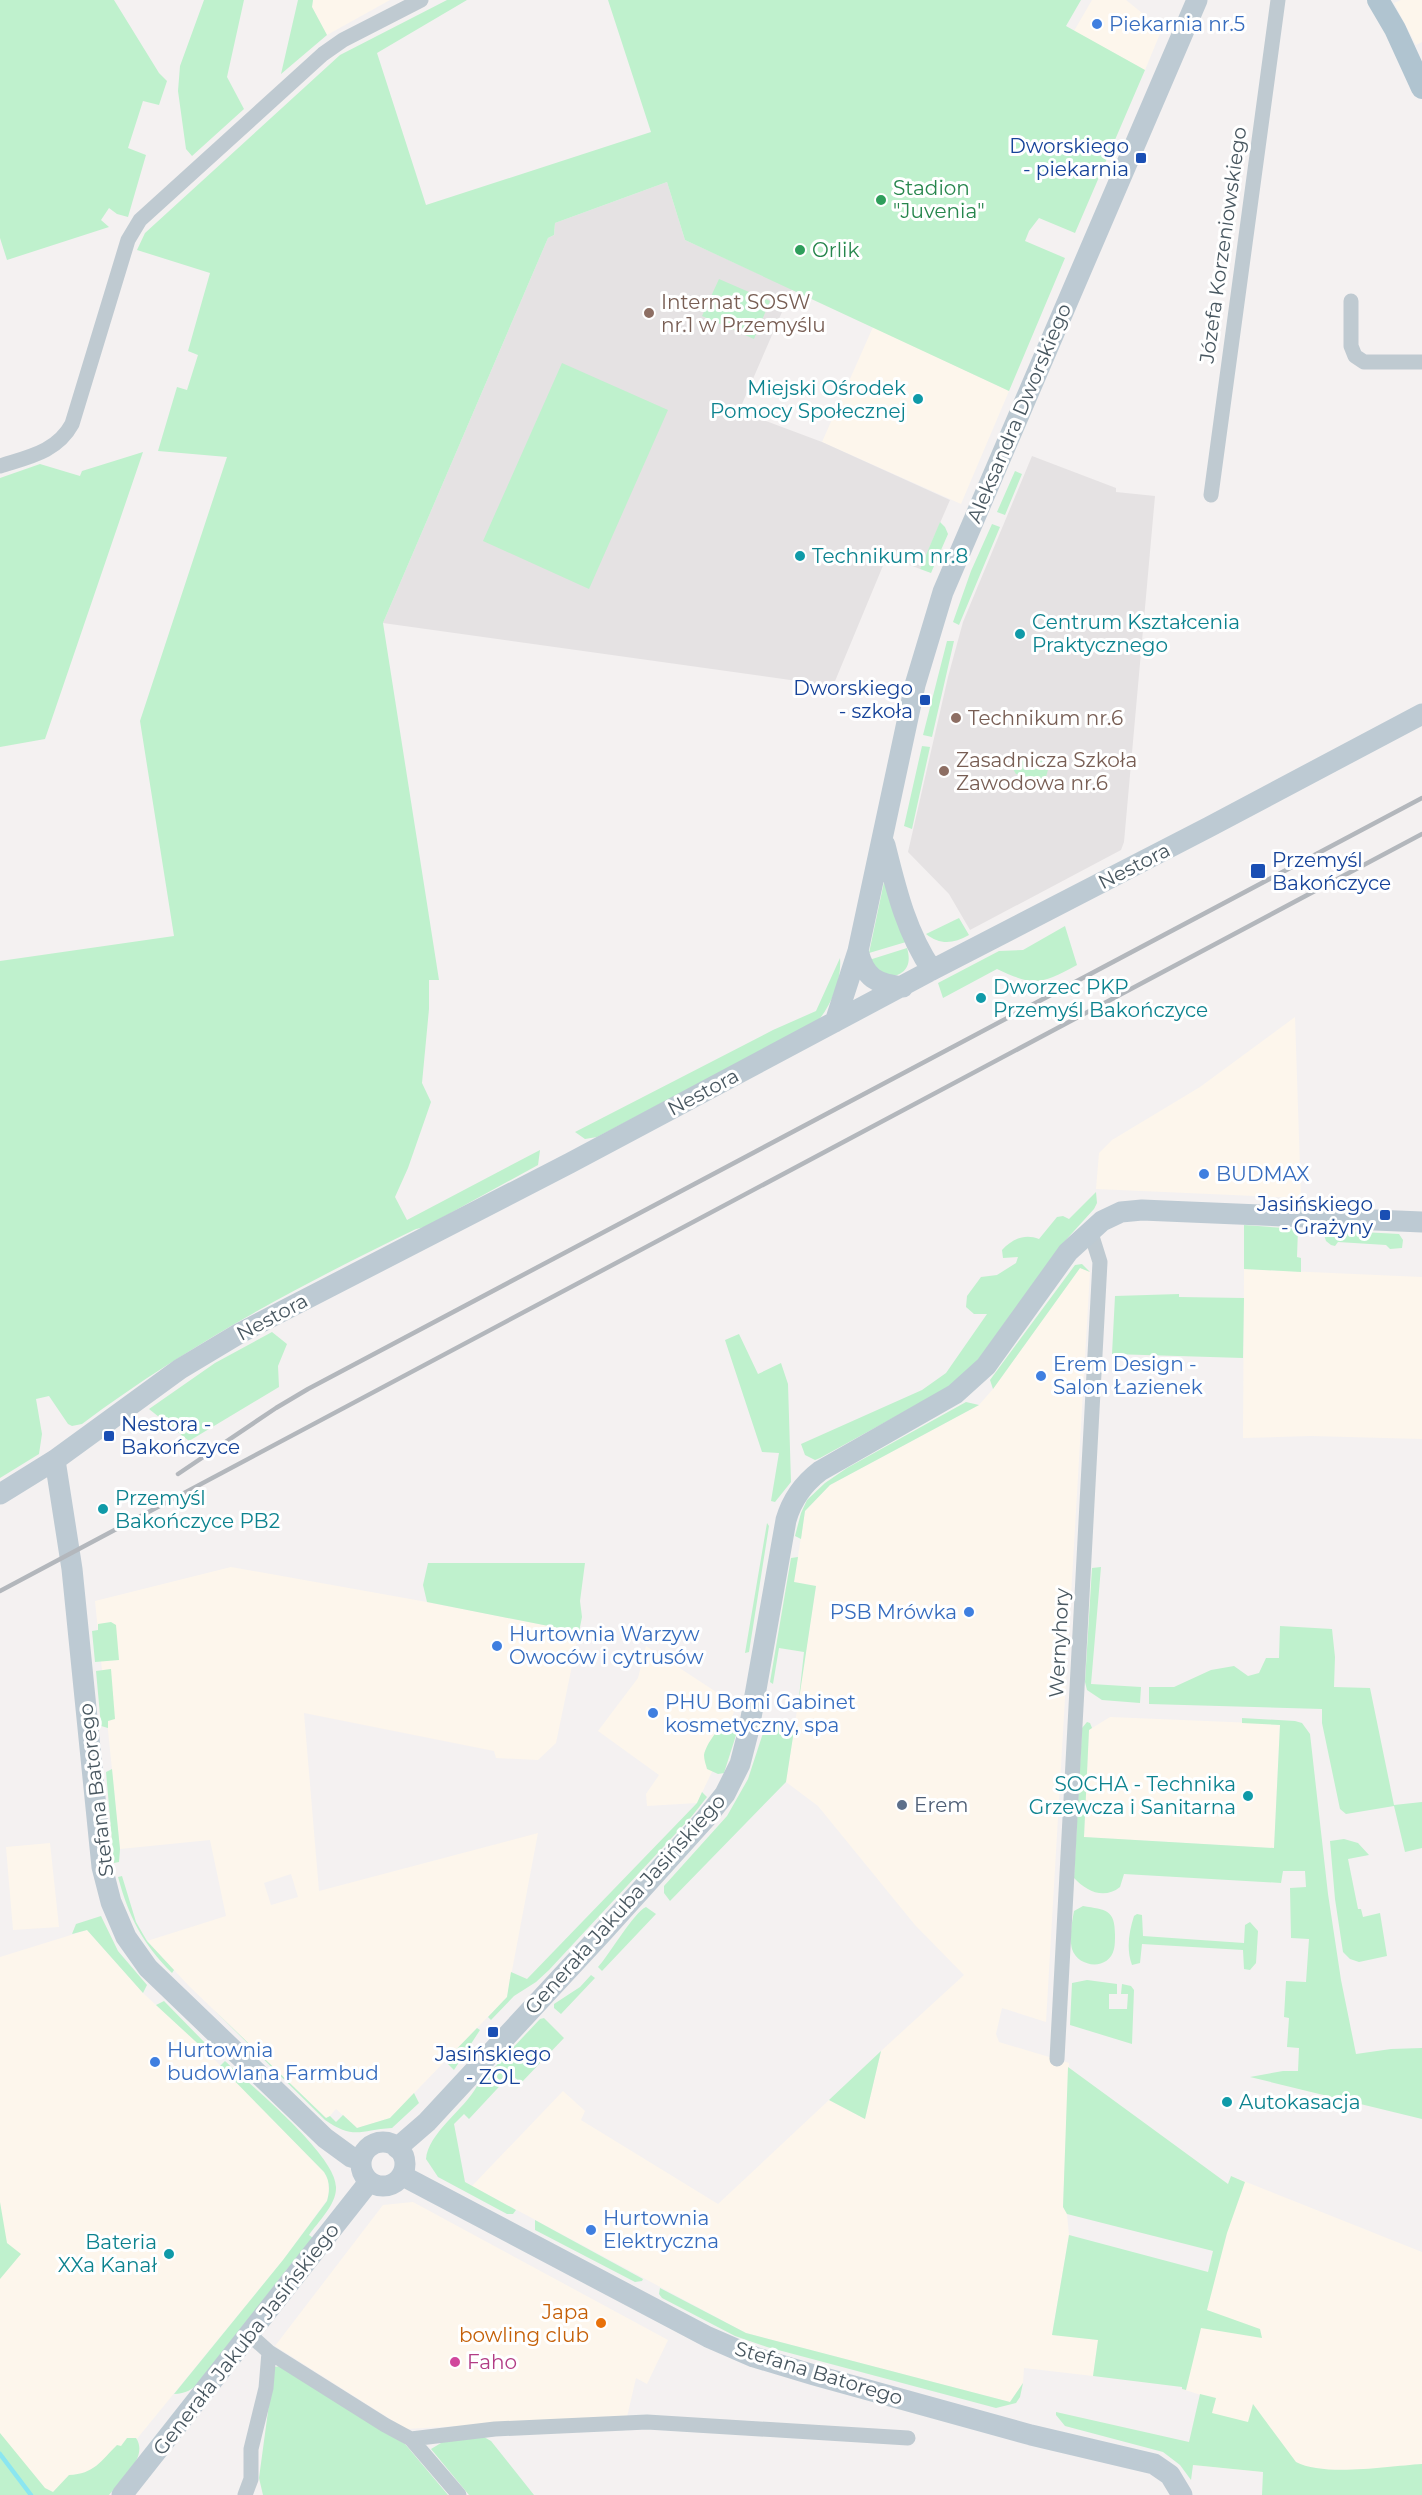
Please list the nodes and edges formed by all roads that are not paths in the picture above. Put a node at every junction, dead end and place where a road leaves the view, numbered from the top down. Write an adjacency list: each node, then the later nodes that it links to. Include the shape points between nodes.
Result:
1 (421, 0): 8 (street, via 323,54 140,220 128,240 66,435 48,450)
2 (1197, 0): 11 (street, Aleksandra Dworskiego, via 943,592 915,685)
3 (1278, 0): 9 (street, Józefa Korzeniowskiego)
4 (1378, 0): 5 (main road)
5 (1422, 88)
6 (1352, 301): 7 (street, via 1351,346 1355,356 1364,362)
7 (1422, 362)
8 (0, 466)
9 (1211, 495)
10 (1422, 714): 13 (street, Nestora)
11 (883, 839): 12 (street, Aleksandra Dworskiego); 13 (street, Aleksandra Dworskiego, via 913,940)
12 (858, 951): 14 (street, via 869,975 883,984); 15 (street, Aleksandra Dworskiego)
13 (932, 970): 14 (street, Nestora)
14 (903, 987): 15 (street, Nestora)
15 (835, 1022): 18 (street, Nestora, via 240,1333 180,1369)
16 (1422, 1222): 17 (street, Generała Jakuba Jasińskiego, via 1142,1210 1121,1212)
17 (1090, 1230): 20 (street, Wernyhory, via 1100,1262); 21 (street, Generała Jakuba Jasińskiego, via 1068,1252 972,1380 955,1394 820,1471 800,1490 786,1520 749,1729 740,1764 725,1794 427,2122)
18 (56, 1460): 19 (street, Nestora); 22 (street, Stefana Batorego, via 72,1569 102,1867 119,1921 135,1952 164,1984 325,2138)
19 (0, 1494)
20 (1057, 2059)
21 (397, 2148): 22 (street, via 379,2142 367,2148); 23 (street, via 405,2160)
22 (361, 2160): 24 (street, via 362,2172)
23 (403, 2176): 24 (street, via 388,2186); 32 (street, Stefana Batorego, via 708,2337 754,2357 1031,2435 1154,2464 1170,2475)
24 (369, 2182): 25 (street, Generała Jakuba Jasińskiego)
25 (249, 2334): 26 (street); 29 (street, Generała Jakuba Jasińskiego)
26 (268, 2352): 28 (street); 30 (street, via 266,2388)
27 (908, 2438): 28 (street, Stefana Batorego, via 647,2422 495,2429)
28 (411, 2439): 31 (street)
29 (122, 2495)
30 (245, 2495)
31 (459, 2495)
32 (1182, 2495)

